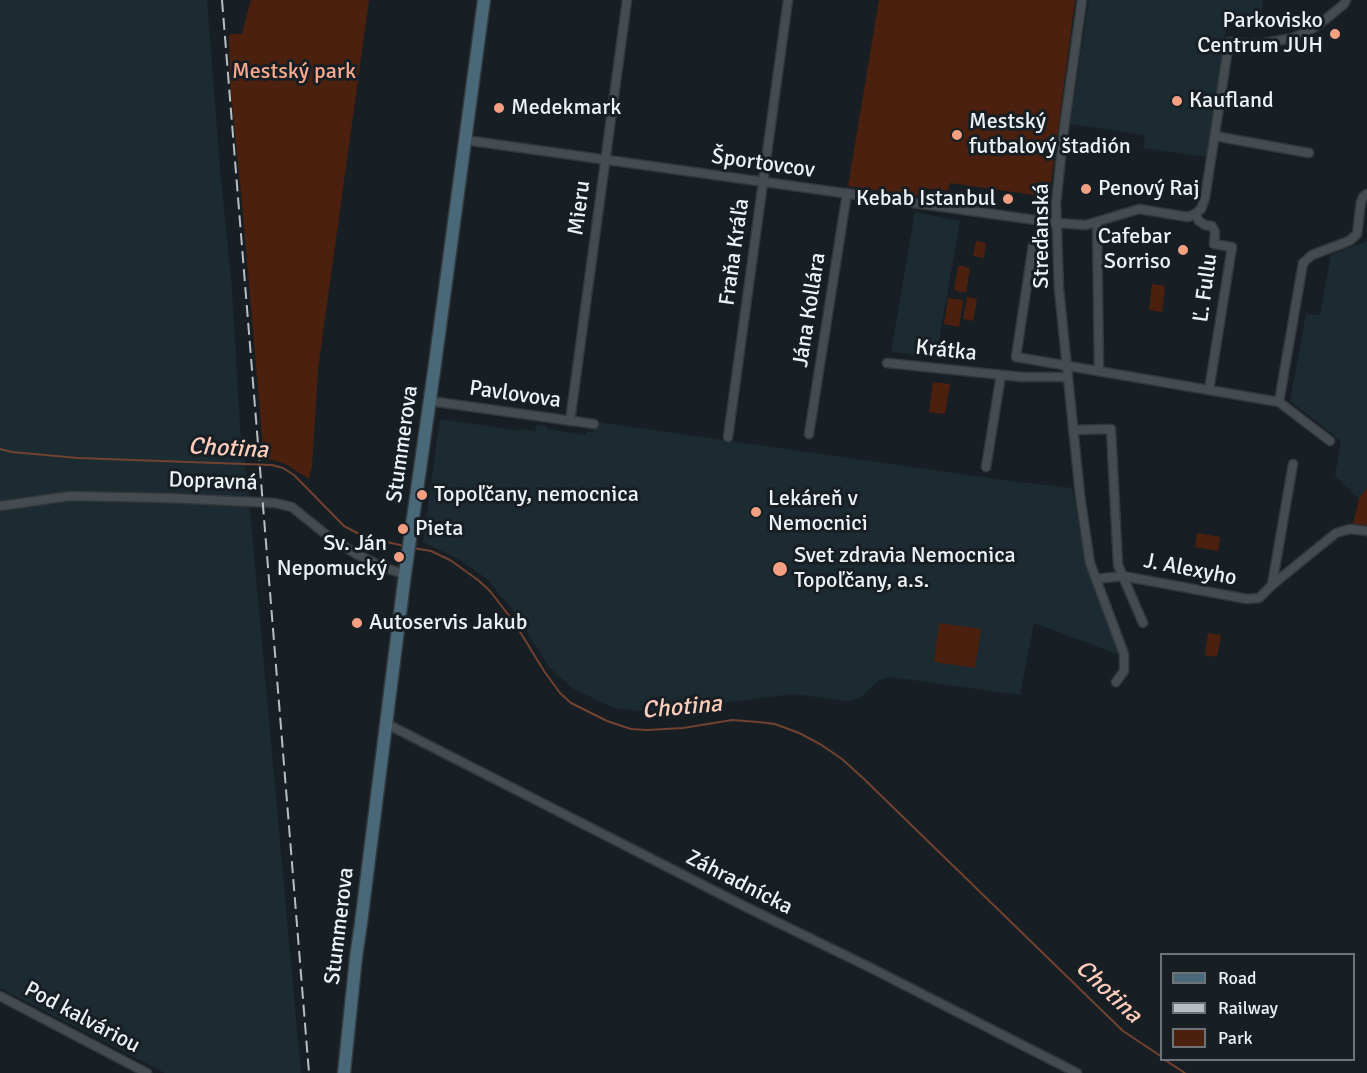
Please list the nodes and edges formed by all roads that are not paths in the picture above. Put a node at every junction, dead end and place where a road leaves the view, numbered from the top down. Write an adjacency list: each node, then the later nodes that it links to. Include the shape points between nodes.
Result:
1 (484, 0): 7 (street, Stummerova)
2 (627, 0): 9 (street, Mieru)
3 (788, 0): 10 (street, Fraňa Kráľa)
4 (1082, 0): 14 (street, Streďanská, via 1064,129)
5 (1346, 0): 6 (street, via 1326,19 1293,38 1259,44 1230,42)
6 (1215, 136): 8 (street); 13 (street, via 1205,198)
7 (465, 140): 9 (street, Športovcov); 23 (street, Stummerova)
8 (1309, 153)
9 (605, 160): 10 (street, Športovcov); 25 (street, Mieru)
10 (763, 182): 11 (street, Športovcov); 29 (street, Fraňa Kráľa)
11 (847, 193): 14 (street, Športovcov); 28 (street, Jána Kollára)
12 (1367, 194): 24 (street, via 1361,202 1357,234 1303,263)
13 (1195, 214): 15 (street, Športovcov, via 1188,217 1139,209); 22 (street, Ľ. Fullu, via 1205,225 1212,226 1214,244 1232,247)
14 (1057, 223): 15 (street, Športovcov); 18 (street, Streďanská)
15 (1097, 223): 19 (street)
16 (1033, 245): 18 (street, Streďanská, via 1016,357)
17 (886, 363): 20 (street, Krátka)
18 (1066, 366): 19 (street); 21 (street, Streďanská)
19 (1099, 371): 22 (street)
20 (1001, 375): 21 (street, Krátka); 32 (street, Krátka)
21 (1067, 377): 27 (street, Streďanská)
22 (1209, 390): 24 (street)
23 (430, 401): 25 (street, Pavlovova); 35 (street, Stummerova)
24 (1279, 402): 30 (street)
25 (570, 422): 26 (street, Pavlovova)
26 (594, 424)
27 (1073, 430): 36 (street, via 1111,429 1118,564); 37 (street, Streďanská, via 1090,563)
28 (809, 434)
29 (728, 437)
30 (1330, 441)
31 (1293, 464): 38 (street)
32 (986, 468)
33 (0, 506): 35 (street, Dopravná, via 70,496 275,503 292,507 358,555)
34 (1367, 531): 38 (street, J. Alexyho, via 1350,529 1336,533)
35 (405, 574): 41 (street, Stummerova)
36 (1123, 576): 37 (street, J. Alexyho); 38 (street, J. Alexyho, via 1247,599 1259,598); 39 (street)
37 (1096, 579): 40 (street, Streďanská, via 1124,654 1124,671)
38 (1272, 585)
39 (1143, 623)
40 (1116, 682)
41 (387, 724): 44 (street, Stummerova); 45 (street, Záhradnícka)
42 (0, 996): 43 (street, Pod kalváriou)
43 (147, 1073)
44 (344, 1073)
45 (1077, 1073)

